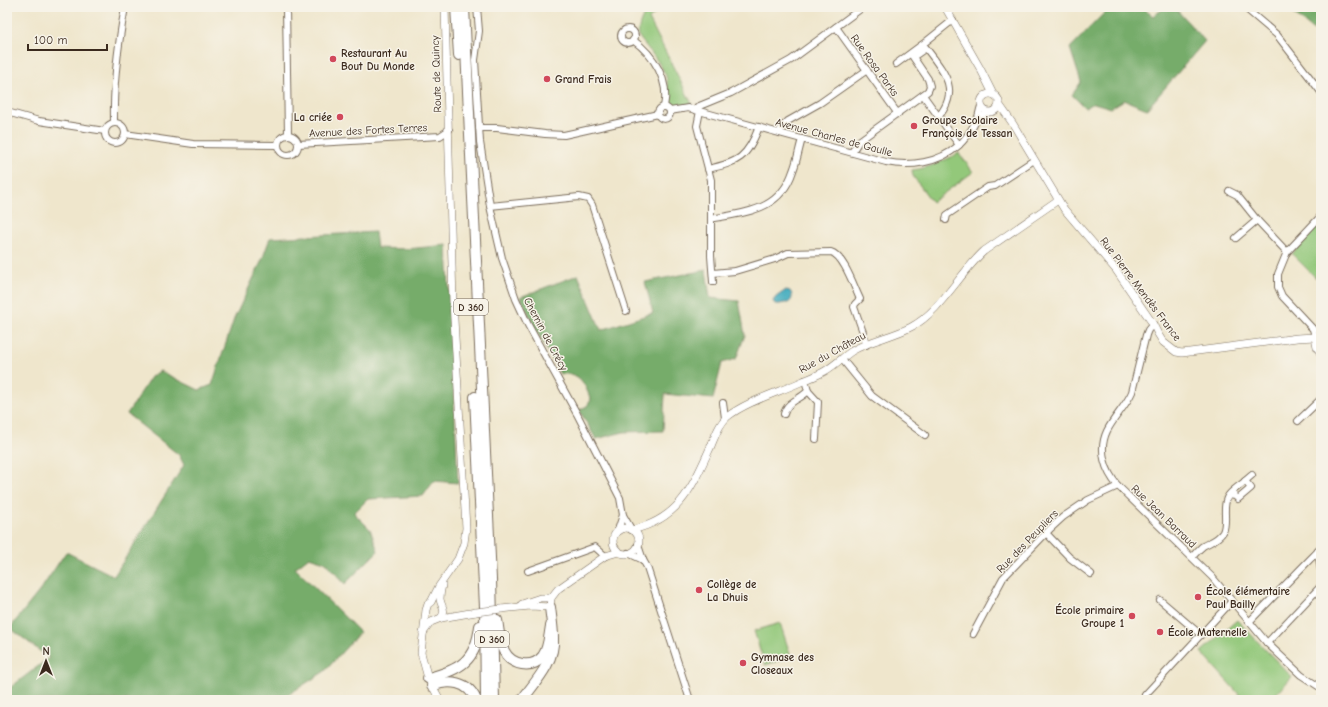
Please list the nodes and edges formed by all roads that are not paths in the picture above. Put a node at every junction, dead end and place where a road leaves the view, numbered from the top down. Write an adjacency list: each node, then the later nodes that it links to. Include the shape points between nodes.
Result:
1 (125, 7): 32 (street, via 118,54)
2 (286, 7): 39 (street)
3 (445, 7): 35 (street, Route de Quincy)
4 (456, 7): 102 (highway, D 360)
5 (464, 7): 95 (highway, D 360)
6 (477, 7): 34 (street, Chemin de Crécy, via 479,31 475,60)
7 (862, 7): 11 (street)
8 (945, 7): 10 (street)
9 (1244, 7): 16 (street, via 1277,35)
10 (953, 20): 13 (street); 15 (street)
11 (836, 27): 14 (street, Rue Rosa Parks); 24 (street, via 791,60 731,93 697,106)
12 (634, 40): 22 (street, via 652,59 661,74 665,93)
13 (896, 64)
14 (867, 70): 28 (street, Rue Rosa Parks); 37 (street, via 820,103 788,121)
15 (981, 70): 17 (street); 19 (street)
16 (1321, 92)
17 (993, 94): 19 (street); 20 (street, via 998,98)
18 (923, 95): 28 (street); 29 (street); 29 (street, via 930,86 913,58 926,48 950,86 945,108)
19 (984, 96): 21 (street, via 980,102)
20 (999, 104): 26 (street); 31 (street, Rue Pierre Mendès France)
21 (981, 106): 26 (street, via 984,110); 30 (street, Avenue Charles de Gaulle)
22 (664, 107): 23 (street); 27 (street, via 660,108)
23 (670, 110): 24 (street, Avenue Charles de Gaulle, via 688,108); 27 (street, via 666,119)
24 (698, 111): 33 (street, Avenue Charles de Gaulle); 48 (street, via 697,126)
25 (7, 112): 36 (street, via 39,121)
26 (992, 112): 30 (street, Avenue Charles de Gaulle); 31 (street, Rue Pierre Mendès France)
27 (658, 114): 34 (street, via 564,135)
28 (898, 114): 46 (street, via 858,142)
29 (939, 116): 45 (street)
30 (977, 120): 45 (street, Avenue Charles de Gaulle)
31 (1012, 122): 47 (street, Rue Pierre Mendès France)
32 (114, 123): 36 (street); 38 (street, via 122,125)
33 (759, 127): 37 (street, Avenue Charles de Gaulle); 48 (street, via 750,147 740,158 730,164)
34 (479, 128): 51 (street, Chemin de Crécy)
35 (449, 130): 40 (street, Avenue des Fortes Terres); 42 (street, Route de Quincy)
36 (105, 131): 38 (street, via 108,140 113,142 121,141)
37 (780, 133): 41 (street, Avenue Charles de Gaulle)
38 (125, 134): 44 (street, via 193,144)
39 (288, 135): 43 (street, via 296,139); 44 (street, via 282,137)
40 (440, 136): 42 (street, Avenue des Fortes Terres); 43 (street, Avenue des Fortes Terres)
41 (802, 139): 46 (street, Avenue Charles de Gaulle); 53 (street, via 790,181 774,201 758,209)
42 (449, 140): 94 (street, Route de Quincy, via 453,302 466,528 458,559)
43 (298, 144): 44 (street, via 297,151 288,155 280,151)
44 (278, 145)
45 (959, 146): 46 (street, Avenue Charles de Gaulle, via 927,162 909,164 890,163)
46 (852, 152)
47 (1034, 160): 50 (street, Rue Pierre Mendès France); 54 (street, via 995,186 988,187 947,215)
48 (708, 169): 53 (street, via 711,180)
49 (1229, 191): 55 (street, via 1237,195)
50 (1058, 200): 61 (street, Rue Pierre Mendès France, via 1116,270); 63 (street, Rue du Château, via 976,258 951,290 918,323)
51 (490, 206): 60 (street, via 588,198); 79 (street, Chemin de Crécy, via 502,258 516,299 620,498)
52 (1321, 216): 57 (street)
53 (711, 219): 58 (street)
54 (946, 220)
55 (1257, 220): 56 (street); 57 (street)
56 (1236, 238)
57 (1287, 252): 62 (street, via 1278,274 1278,287 1282,296 1313,329)
58 (713, 273): 59 (street); 63 (street, via 734,271 788,253 835,253 842,261 860,299 854,307)
59 (713, 282)
60 (626, 311)
61 (1154, 324): 62 (street, Rue Pierre Mendès France, via 1163,342 1176,352 1182,353); 77 (street, Rue Jean Barraud, via 1146,335 1132,392 1108,430 1104,442 1105,463 1110,476)
62 (1315, 337): 64 (street)
63 (866, 345): 65 (street, Rue du Château)
64 (1321, 354)
65 (842, 359): 66 (street, Rue du Château, via 825,371); 73 (street, via 872,396)
66 (805, 380): 67 (street); 71 (street, Rue du Château, via 766,396)
67 (808, 391): 70 (street, via 789,404); 74 (street, via 818,402)
68 (1321, 399): 72 (street)
69 (722, 403): 71 (street)
70 (784, 414)
71 (726, 418): 81 (street, Rue du Château, via 681,501 660,520)
72 (1298, 420)
73 (925, 435)
74 (816, 439)
75 (1252, 474): 76 (street)
76 (1245, 481): 78 (street); 78 (street, via 1251,488 1238,499)
77 (1118, 486): 82 (street, Rue des Peupliers, via 1088,500 1063,517); 89 (street, Rue Jean Barraud)
78 (1229, 495): 89 (street, via 1225,503 1226,524 1222,532 1218,538)
79 (623, 515): 80 (street); 81 (street, Chemin de Crécy)
80 (618, 530): 81 (street); 83 (street)
81 (631, 530): 84 (street, via 637,536)
82 (1046, 533): 93 (street, via 1070,558); 109 (street, Rue des Peupliers, via 1003,578)
83 (613, 542): 86 (street); 88 (street)
84 (638, 545): 87 (street); 90 (street)
85 (1320, 550): 92 (street); 106 (street)
86 (619, 552): 87 (street); 88 (street)
87 (628, 553): 90 (street)
88 (605, 556): 91 (street, via 596,547); 100 (street, via 558,589)
89 (1192, 557): 98 (street, Rue Jean Barraud)
90 (643, 560): 120 (street)
91 (528, 571)
92 (1321, 571)
93 (1091, 574)
94 (444, 579): 99 (street, Route de Quincy); 101 (street, via 440,591)
95 (491, 579): 107 (highway, via 495,584 496,615 501,643 511,660 519,664 537,662 547,648); 118 (highway, D 360)
96 (1321, 586): 111 (street)
97 (1160, 600): 110 (street)
98 (1232, 601): 106 (street, Rue Jean Barraud); 110 (street)
99 (431, 602): 101 (street, via 437,601); 103 (street, via 426,607)
100 (550, 602): 104 (street, bridge); 107 (highway)
101 (443, 606): 104 (street, via 453,612); 105 (street, via 444,612)
102 (485, 607): 112 (highway, via 480,614 475,649 469,659); 117 (highway, D 360)
103 (426, 613): 105 (street, via 430,618); 108 (street)
104 (467, 614): 105 (street)
105 (438, 619): 108 (street, via 431,622)
106 (1250, 622): 111 (street, Rue Jean Barraud)
107 (551, 626): 119 (highway, via 554,638 549,660)
108 (422, 634): 112 (street, via 421,653)
109 (973, 634)
110 (1201, 635): 114 (street)
111 (1267, 644): 113 (street, Rue Jean Barraud)
112 (430, 682): 115 (street); 116 (highway, via 463,685 470,690)
113 (1321, 688)
114 (1145, 695)
115 (440, 700)
116 (476, 700)
117 (486, 700)
118 (494, 700)
119 (522, 700)
120 (690, 700)

